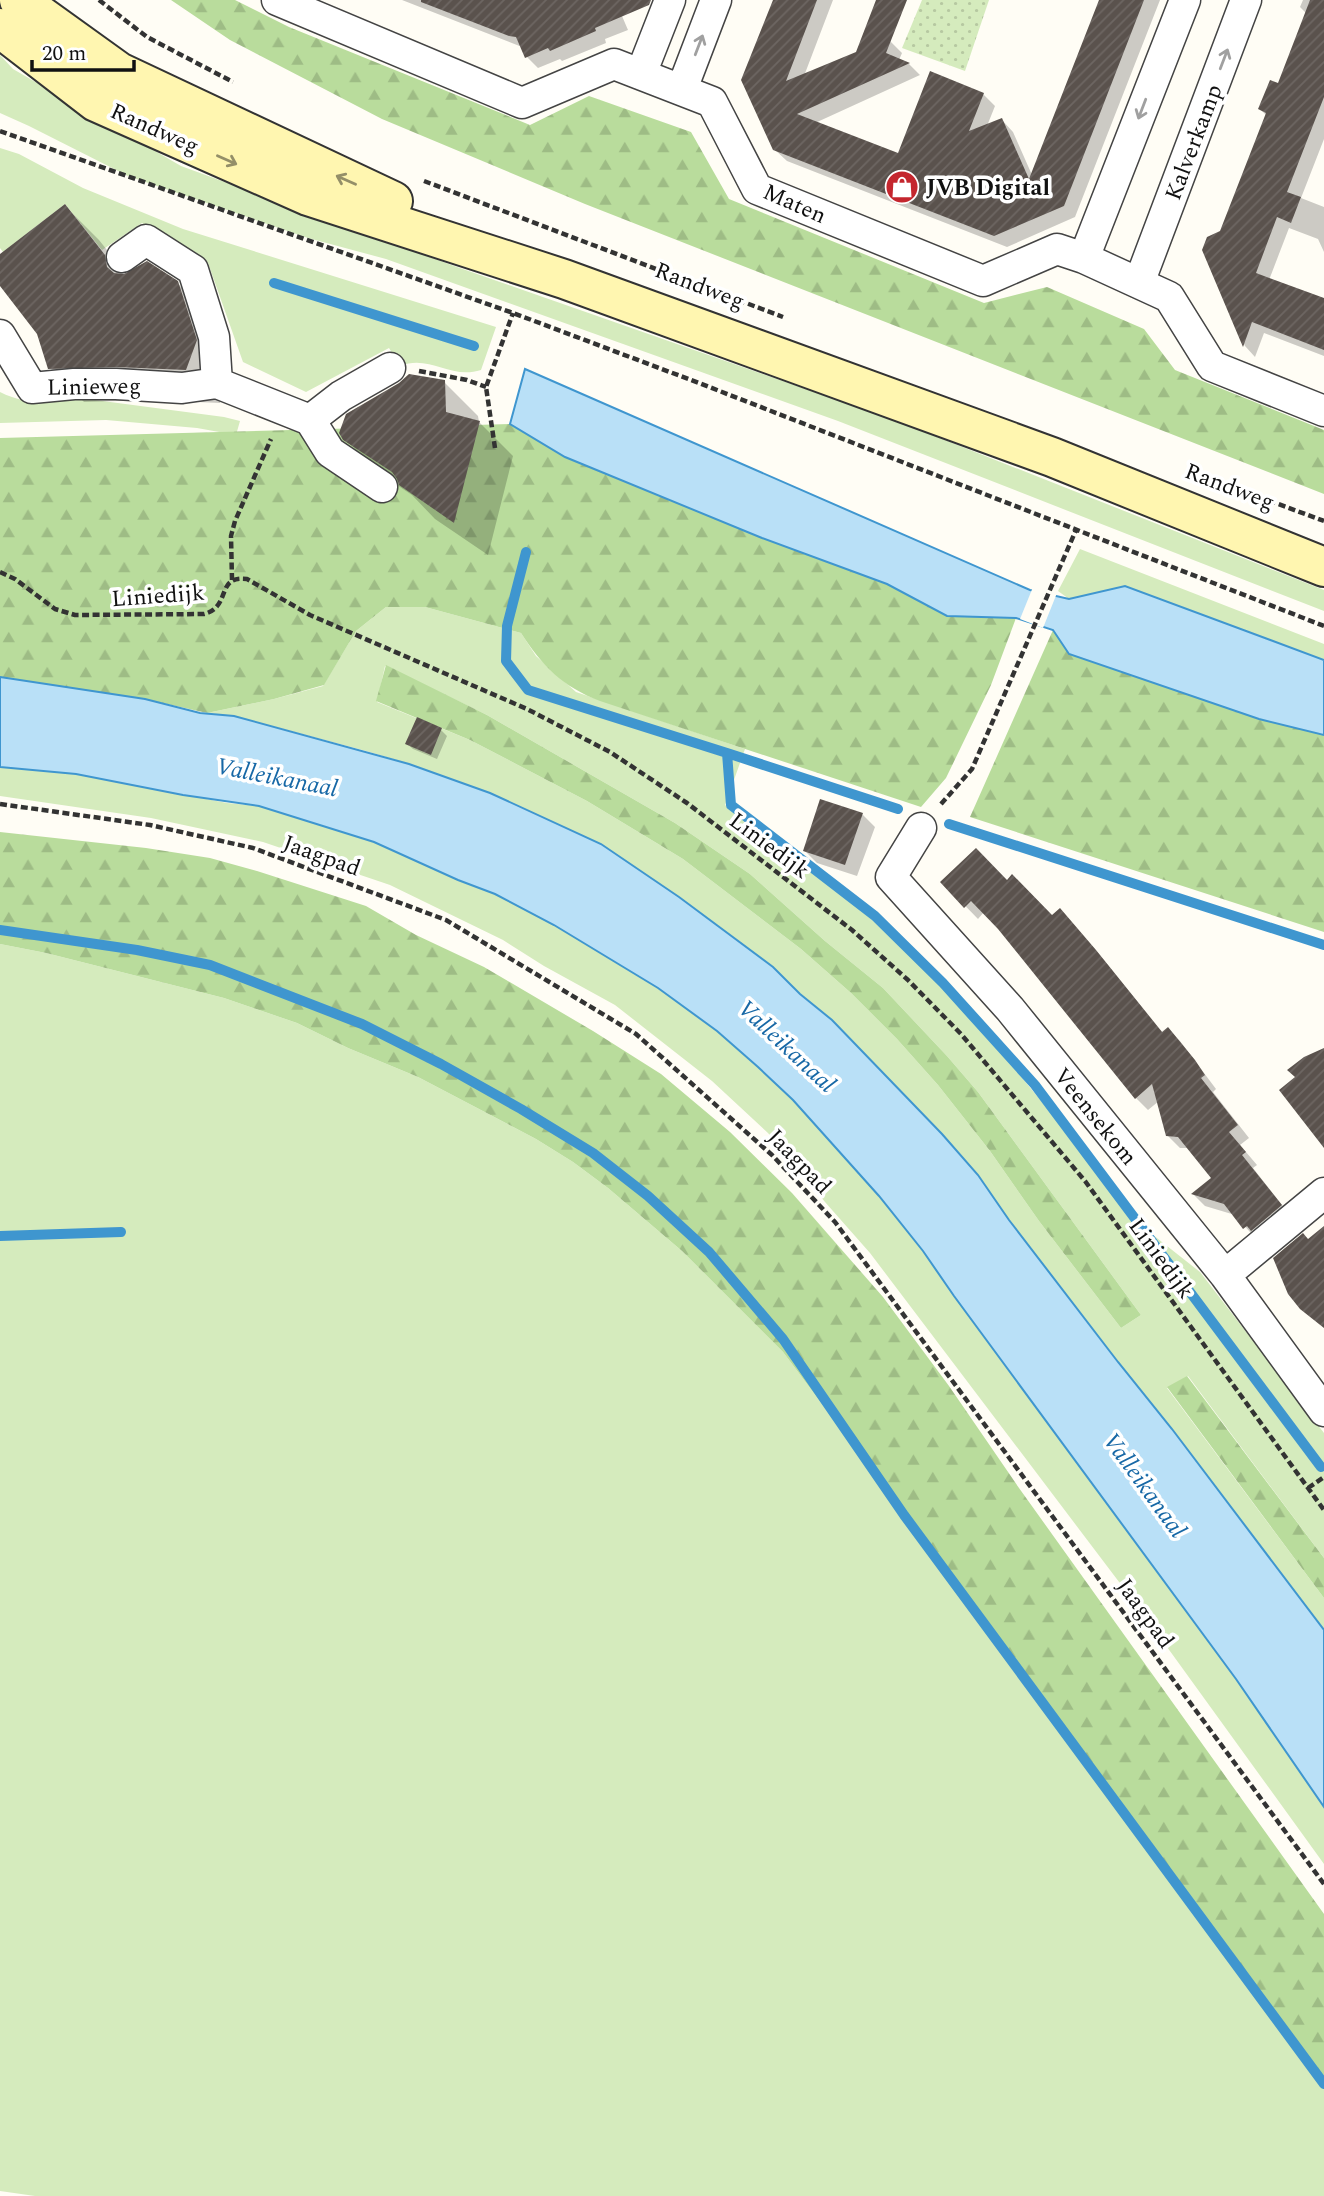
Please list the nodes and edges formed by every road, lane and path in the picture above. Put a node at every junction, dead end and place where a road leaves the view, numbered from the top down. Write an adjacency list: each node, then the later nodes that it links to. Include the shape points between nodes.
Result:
1 (19, 0): 16 (main road, Randweg, one-way to 1, via 119,72)
2 (99, 0): 10 (path, via 148,37)
3 (277, 0): 9 (street, Maten, via 522,103 614,64)
4 (670, 0): 9 (street)
5 (716, 0): 11 (street, one-way to 5)
6 (1185, 0): 15 (street, one-way to 15)
7 (1247, 0): 17 (street, Kalverkamp, one-way to 7)
8 (0, 28): 16 (main road, Randweg, one-way to 16, via 96,102 309,196)
9 (641, 74): 11 (street, Maten)
10 (234, 83)
11 (682, 89): 15 (street, Maten, via 712,102 757,189 983,281 1057,249)
12 (0, 131): 18 (path)
13 (419, 179): 19 (path, Randweg)
14 (122, 257): 22 (street, via 146,240 193,270 214,337)
15 (1084, 258): 17 (street, Maten)
16 (564, 279): 32 (main road, Randweg, via 1052,457)
17 (1139, 283): 24 (street, Maten, via 1169,297 1212,366)
18 (513, 313): 23 (path); 31 (path)
19 (794, 321)
20 (0, 335): 22 (street, Linieweg, via 32,388 74,384 182,388)
21 (390, 368): 23 (path); 25 (street)
22 (217, 383): 25 (street, Linieweg)
23 (486, 387): 26 (path)
24 (1324, 411)
25 (310, 420): 29 (street, via 330,452)
26 (495, 448)
27 (265, 453): 34 (path, via 231,536)
28 (1195, 472): 30 (path, Randweg)
29 (382, 486)
30 (1324, 521)
31 (1076, 530): 35 (path); 37 (path, via 972,769)
32 (1324, 567)
33 (0, 572): 34 (path, Liniedijk, via 62,612 93,617 212,612)
34 (232, 580): 42 (path, Liniedijk, via 247,579 310,615 527,709 610,752 687,803 852,930 961,1034 1085,1181)
35 (1324, 626)
36 (0, 804): 44 (path, Jaagpad, via 150,825 253,848 446,920 636,1034 772,1155 835,1222)
37 (921, 828): 39 (street, Veensekom, via 891,877 1010,1009)
38 (1324, 1193): 39 (street)
39 (1225, 1275): 40 (street, Veensekom)
40 (1324, 1411)
41 (1324, 1477): 42 (path)
42 (1308, 1488): 43 (path, Liniedijk)
43 (1324, 1510)
44 (1324, 1884)

